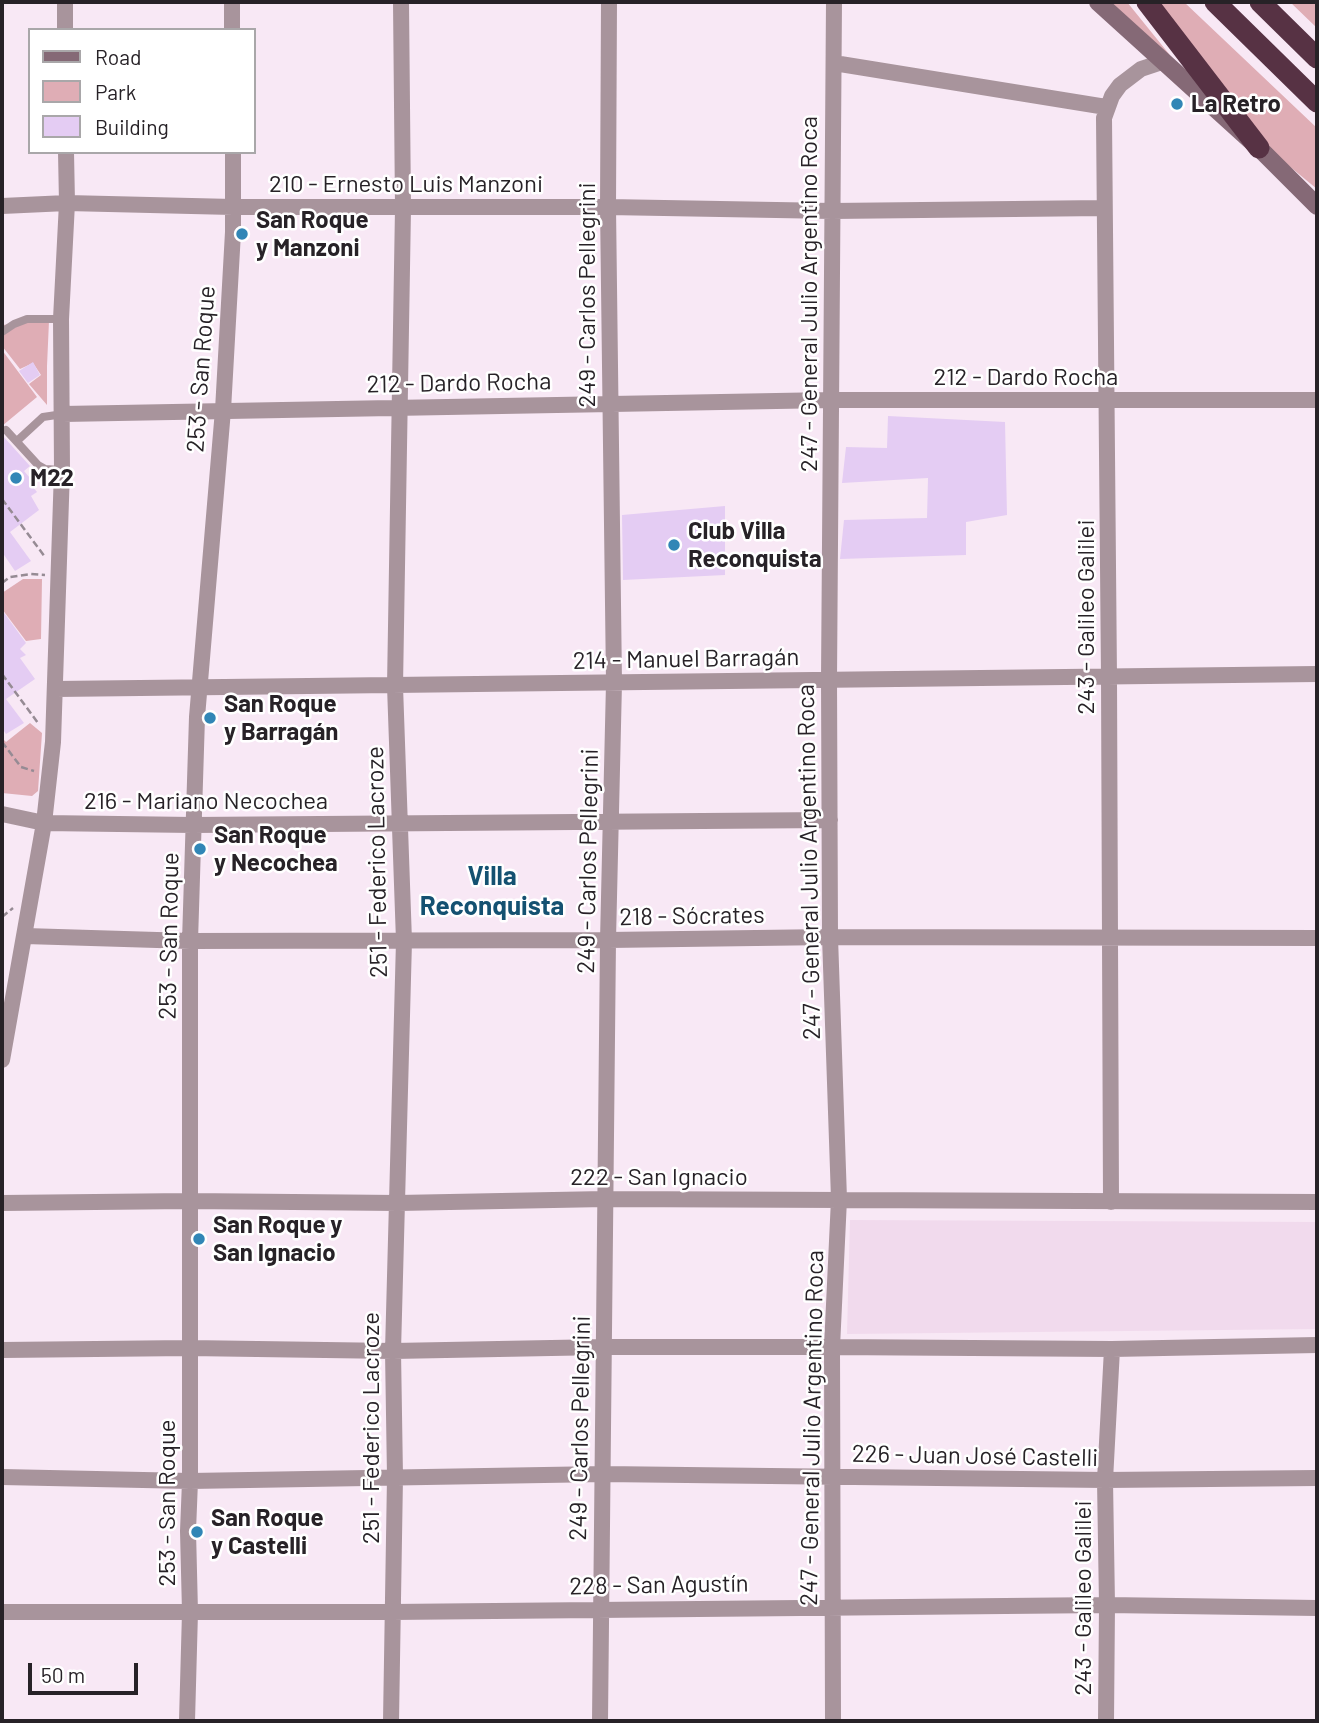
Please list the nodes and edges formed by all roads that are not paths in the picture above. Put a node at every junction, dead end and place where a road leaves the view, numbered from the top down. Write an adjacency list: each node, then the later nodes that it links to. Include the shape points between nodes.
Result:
1 (65, 2): 10 (street)
2 (232, 2): 11 (street)
3 (401, 2): 25 (street, 251 - Federico Lacroze)
4 (609, 2): 24 (street, 249 - Carlos Pellegrini)
5 (834, 2): 14 (street, 247 - General Julio Argentino Roca)
6 (1098, 2): 13 (street)
7 (1147, 2): 17 (highway)
8 (1215, 2): 15 (highway)
9 (1260, 2): 12 (highway)
10 (65, 28)
11 (232, 28)
12 (1317, 58)
13 (1162, 62): 16 (street, via 1130,75); 17 (street)
14 (834, 63): 16 (street); 27 (street, 247 - General Julio Argentino Roca)
15 (1317, 102)
16 (1106, 107): 26 (street, 243 - Galileo Galilei)
17 (1259, 148): 20 (street)
18 (66, 154): 21 (street)
19 (233, 154): 23 (street, 253 - San Roque)
20 (1315, 201)
21 (67, 203): 22 (street, 210 - Ernesto Luis Manzoni); 23 (street, 210 - Ernesto Luis Manzoni); 28 (street)
22 (2, 206)
23 (233, 207): 25 (street, 210 - Ernesto Luis Manzoni); 35 (street, 253 - San Roque)
24 (608, 207): 25 (street, 210 - Ernesto Luis Manzoni); 27 (street, 210 - Ernesto Luis Manzoni); 33 (street, 249 - Carlos Pellegrini)
25 (403, 208): 34 (street, 251 - Federico Lacroze)
26 (1104, 208): 27 (street, 210 - Ernesto Luis Manzoni); 30 (street, 243 - Galileo Galilei)
27 (832, 211): 31 (street, 247 - General Julio Argentino Roca)
28 (61, 319): 29 (lane, via 27,319); 36 (street)
29 (2, 332)
30 (1108, 399): 31 (street, 212 - Dardo Rocha); 32 (street, 212 - Dardo Rocha); 42 (street, 243 - Galileo Galilei)
31 (831, 400): 33 (street, 212 - Dardo Rocha); 41 (street, 247 - General Julio Argentino Roca)
32 (1317, 400)
33 (610, 405): 34 (street, 212 - Dardo Rocha); 43 (street, 249 - Carlos Pellegrini)
34 (399, 406): 35 (street, 212 - Dardo Rocha); 44 (street, 251 - Federico Lacroze)
35 (223, 410): 36 (street, 212 - Dardo Rocha); 45 (street, 253 - San Roque)
36 (63, 414): 38 (lane, via 43,417); 39 (street)
37 (6, 430): 38 (lane)
38 (17, 441): 39 (lane, via 45,469)
39 (62, 470): 46 (street)
40 (1317, 674): 42 (street, 214 - Manuel Barragán)
41 (829, 678): 42 (street, 214 - Manuel Barragán); 43 (street, 214 - Manuel Barragán); 48 (street, 247 - General Julio Argentino Roca)
42 (1110, 678): 55 (street, 243 - Galileo Galilei)
43 (614, 683): 44 (street, 214 - Manuel Barragán); 49 (street, 249 - Carlos Pellegrini)
44 (395, 686): 45 (street, 214 - Manuel Barragán); 51 (street, 251 - Federico Lacroze)
45 (199, 688): 46 (street, 214 - Manuel Barragán); 52 (street, 253 - San Roque)
46 (56, 689): 50 (street)
47 (2, 814): 50 (street, 216 - Mariano Necochea)
48 (830, 820): 49 (street, 216 - Mariano Necochea); 54 (street, 247 - General Julio Argentino Roca)
49 (611, 822): 51 (street, 216 - Mariano Necochea); 57 (street, 249 - Carlos Pellegrini)
50 (44, 824): 52 (street, 216 - Mariano Necochea); 53 (street)
51 (399, 824): 52 (street, 216 - Mariano Necochea); 59 (street, 251 - Federico Lacroze)
52 (194, 825): 58 (street, 253 - San Roque)
53 (25, 936): 58 (street, 218 - Sócrates); 60 (street)
54 (830, 937): 55 (street, 218 - Sócrates); 57 (street, 218 - Sócrates); 62 (street, 247 - General Julio Argentino Roca)
55 (1110, 937): 56 (street, 218 - Sócrates); 64 (street, 243 - Galileo Galilei)
56 (1317, 938)
57 (608, 940): 59 (street, 218 - Sócrates); 61 (street, 249 - Carlos Pellegrini)
58 (190, 941): 59 (street, 218 - Sócrates); 63 (street, 253 - San Roque)
59 (404, 941): 67 (street, 251 - Federico Lacroze)
60 (2, 1060)
61 (605, 1199): 62 (street, 222 - San Ignacio); 67 (street, 222 - San Ignacio); 69 (street, 249 - Carlos Pellegrini)
62 (839, 1199): 64 (street, 222 - San Ignacio); 70 (street, 247 - General Julio Argentino Roca)
63 (188, 1201): 66 (street, 222 - San Ignacio); 67 (street, 222 - San Ignacio); 71 (street, 253 - San Roque)
64 (1111, 1202): 65 (street, 222 - San Ignacio)
65 (1317, 1202)
66 (2, 1203)
67 (398, 1203): 74 (street, 251 - Federico Lacroze)
68 (1317, 1345): 72 (street)
69 (604, 1347): 70 (street); 74 (street); 75 (street, 249 - Carlos Pellegrini)
70 (832, 1347): 72 (street); 78 (street, 247 - General Julio Argentino Roca)
71 (189, 1348): 73 (street); 74 (street); 81 (street, 253 - San Roque)
72 (1111, 1349): 80 (street, 243 - Galileo Galilei)
73 (2, 1350)
74 (393, 1351): 77 (street, 251 - Federico Lacroze)
75 (603, 1474): 77 (street, 226 - Juan José Castelli); 78 (street, 226 - Juan José Castelli); 85 (street, 249 - Carlos Pellegrini)
76 (2, 1477): 81 (street, 226 - Juan José Castelli)
77 (396, 1477): 81 (street, 226 - Juan José Castelli); 88 (street, 251 - Federico Lacroze)
78 (831, 1478): 80 (street, 226 - Juan José Castelli); 83 (street, 247 - General Julio Argentino Roca)
79 (1317, 1478): 80 (street, 226 - Juan José Castelli)
80 (1105, 1480): 82 (street, 243 - Galileo Galilei)
81 (190, 1481): 87 (street, 253 - San Roque)
82 (1107, 1605): 83 (street, 228 - San Agustín); 84 (street, 228 - San Agustín); 93 (street, 243 - Galileo Galilei)
83 (832, 1606): 85 (street, 228 - San Agustín); 92 (street, 247 - General Julio Argentino Roca)
84 (1317, 1608)
85 (601, 1609): 88 (street, 228 - San Agustín); 91 (street, 249 - Carlos Pellegrini)
86 (2, 1612): 87 (street, 228 - San Agustín)
87 (190, 1612): 88 (street, 228 - San Agustín); 89 (street, 253 - San Roque)
88 (392, 1612): 90 (street, 251 - Federico Lacroze)
89 (187, 1721)
90 (391, 1721)
91 (600, 1721)
92 (834, 1721)
93 (1106, 1721)

